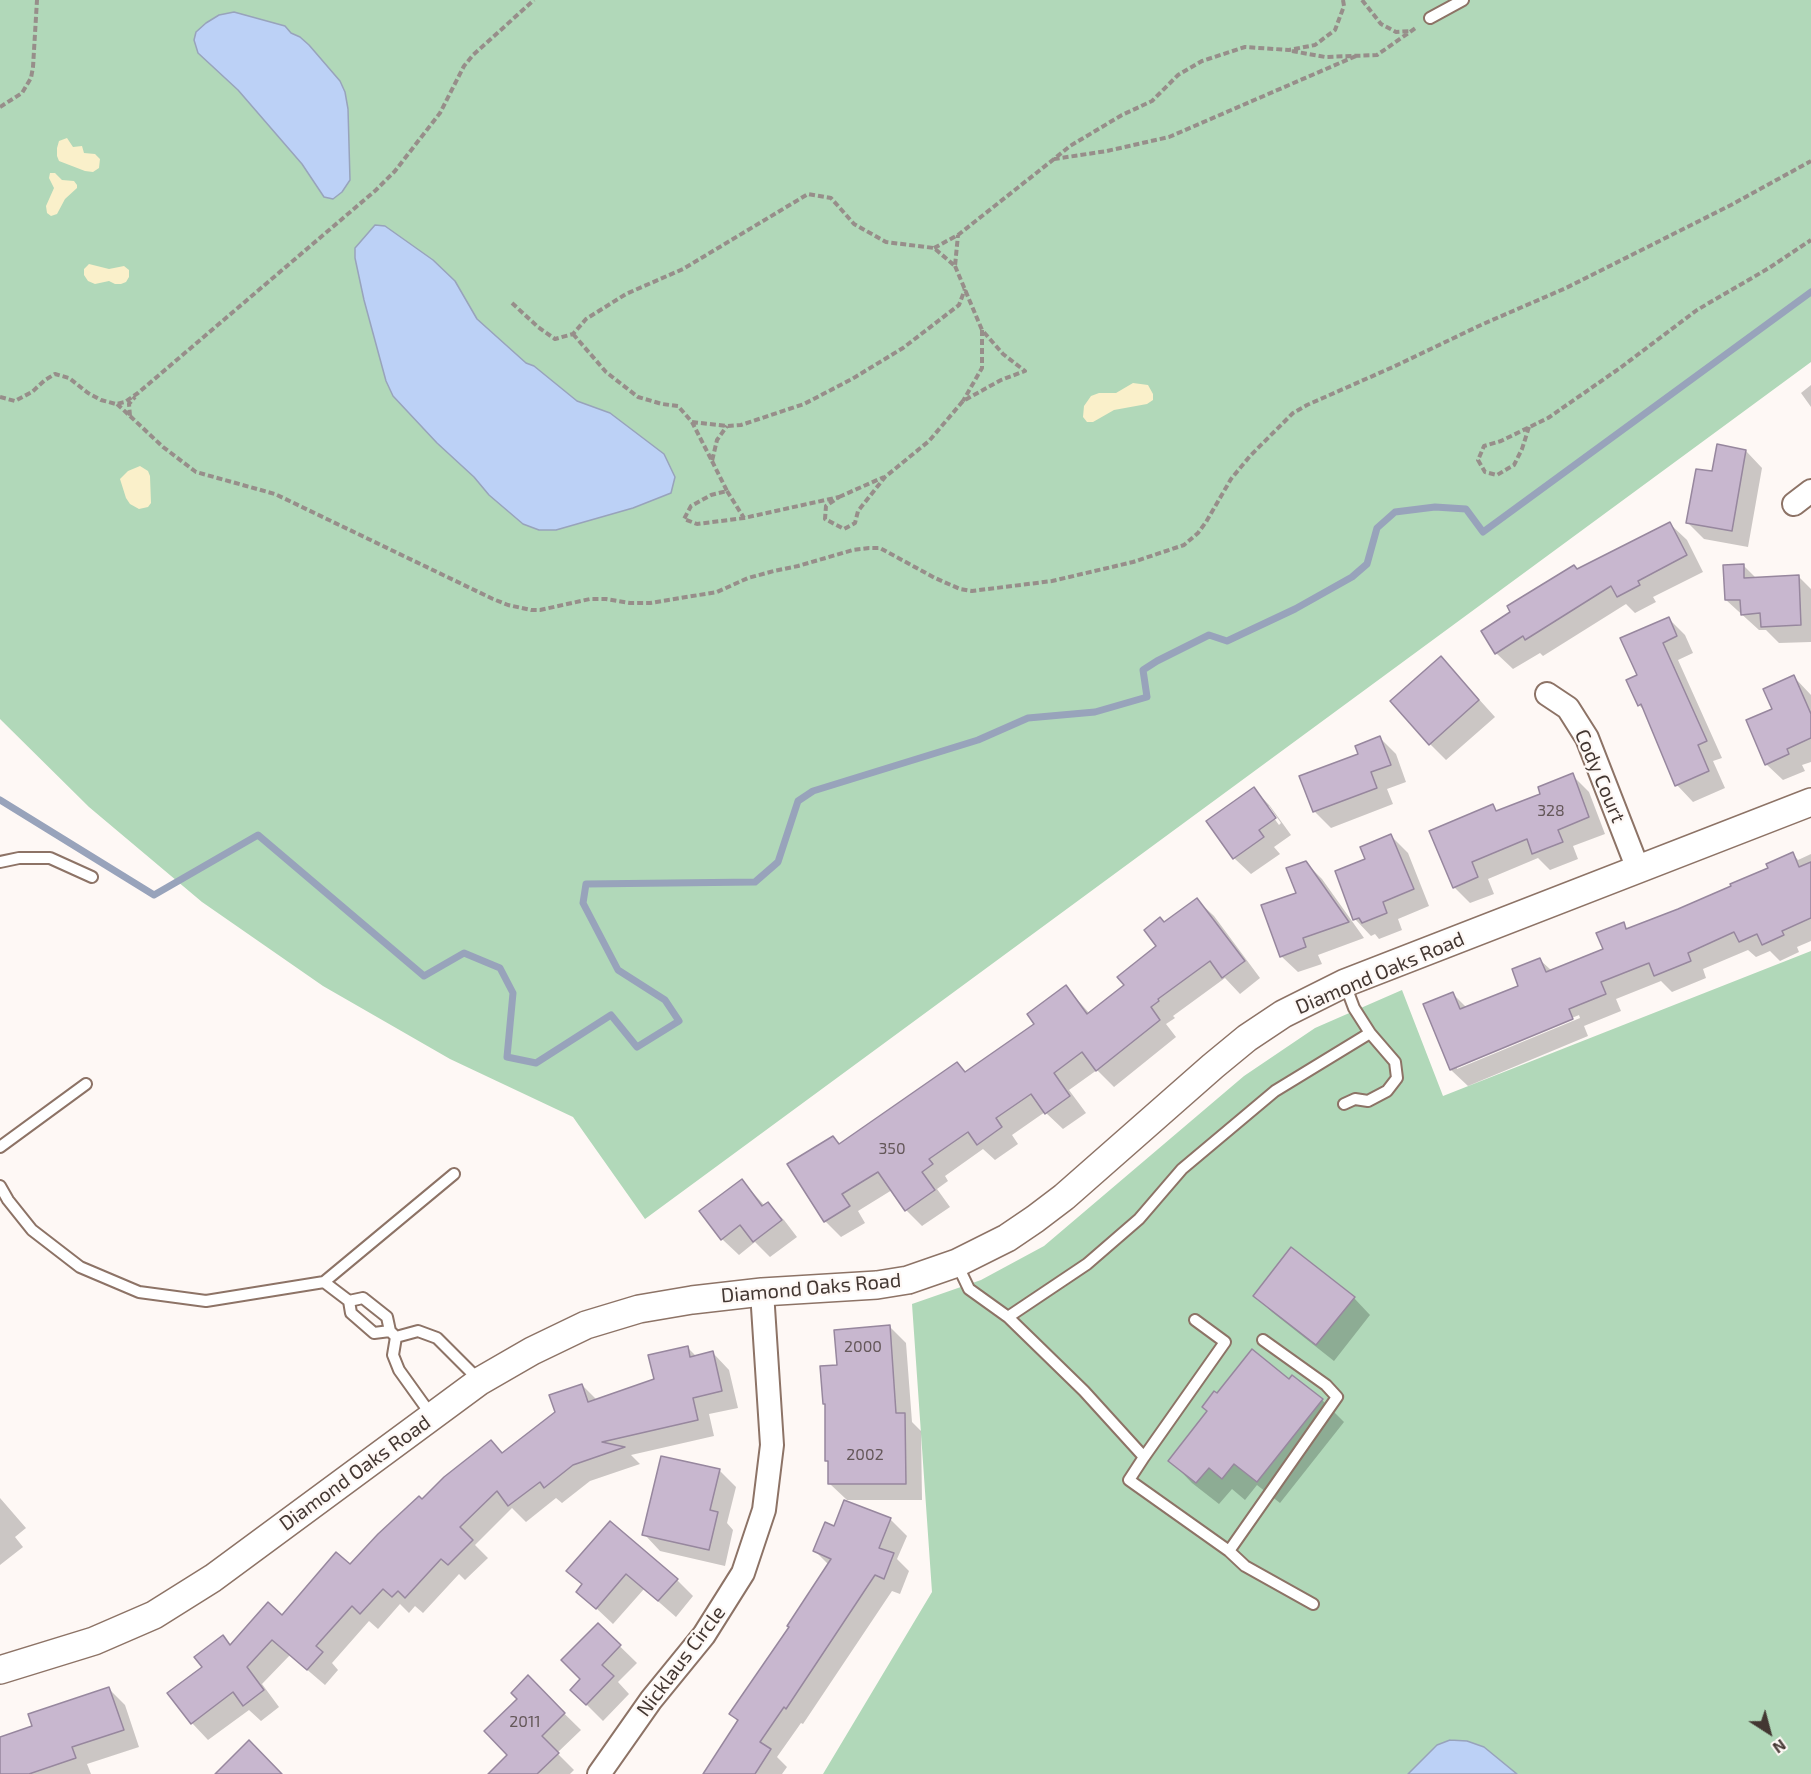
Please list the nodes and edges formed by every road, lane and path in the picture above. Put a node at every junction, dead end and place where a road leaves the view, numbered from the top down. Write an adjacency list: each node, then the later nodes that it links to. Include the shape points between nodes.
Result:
1 (37, 0): 10 (path, via 31,78 22,93)
2 (534, 0): 21 (path, via 473,55 440,113 394,171)
3 (1344, 0): 8 (path, via 1335,30 1315,45)
4 (1362, 0): 7 (path, via 1381,24 1396,32)
5 (1463, 0): 6 (lane)
6 (1430, 18): 7 (path)
7 (1413, 31): 9 (path, via 1377,55)
8 (1288, 50): 9 (path, via 1326,57); 11 (path, via 1245,46 1202,61 1179,75 1152,101 1113,120)
9 (1356, 56): 11 (path, via 1169,137)
10 (0, 107)
11 (1054, 159): 13 (path)
12 (1811, 161): 25 (path, via 1566,288 1293,413 1231,479 1206,522 1184,545 1052,582 960,589 880,548 854,550 748,578 717,592 650,603 590,599 531,610 493,599 275,494 196,472)
13 (958, 236): 15 (path); 16 (path)
14 (1811, 240): 28 (path, via 1697,310 1548,418)
15 (934, 248): 16 (path); 20 (path, via 886,242 854,224 831,198 808,194 682,269 626,294 586,319)
16 (955, 266): 17 (path)
17 (965, 289): 19 (path); 27 (path, via 959,305 932,327 852,379 804,404)
18 (512, 303): 20 (path, via 555,339)
19 (982, 330): 23 (path, via 982,368); 23 (path, via 1025,371)
20 (573, 334): 26 (path, via 606,372 638,397 678,406)
21 (138, 393): 24 (path); 25 (path, via 129,405)
22 (0, 397): 24 (path, via 15,401 56,374 69,378 101,400)
23 (963, 401): 30 (path, via 929,441)
24 (116, 404): 25 (path)
25 (130, 416)
26 (692, 422): 27 (path); 29 (path)
27 (728, 426): 29 (path, via 717,440)
28 (1529, 427): 28 (path, via 1484,446 1478,460 1485,471 1497,475 1514,465)
29 (712, 461): 31 (path)
30 (885, 477): 32 (path); 32 (path, via 858,511 855,523 844,529 825,519 826,506)
31 (727, 491): 33 (path); 33 (path, via 691,506 684,519 698,524)
32 (839, 497): 33 (path)
33 (744, 518)
34 (1547, 694): 37 (street, Cody Court, via 1568,708 1587,738)
35 (1811, 802): 37 (street, Diamond Oaks Road)
36 (0, 862): 38 (lane, via 50,858)
37 (1638, 869): 39 (street, Diamond Oaks Road)
38 (92, 877)
39 (1345, 983): 40 (lane, via 1354,1008); 46 (street, Diamond Oaks Road, via 1283,1014 1247,1038 1057,1203 1007,1238)
40 (1370, 1033): 42 (lane, via 1395,1062 1397,1078 1387,1091 1368,1101 1355,1099); 50 (lane, via 1275,1091 1182,1169 1138,1219 1088,1264)
41 (86, 1084): 43 (lane)
42 (1344, 1104)
43 (0, 1147)
44 (454, 1174): 47 (lane)
45 (0, 1186): 47 (lane, via 32,1230 81,1268 139,1292 206,1301)
46 (957, 1263): 48 (street, Diamond Oaks Road, via 908,1280 877,1285); 50 (lane, via 969,1289)
47 (324, 1282): 49 (lane)
48 (762, 1292): 54 (street, Diamond Oaks Road, via 639,1309 586,1325); 60 (street, Nicklaus Circle, via 772,1445 764,1510 743,1574 704,1635 651,1700)
49 (349, 1301): 52 (lane, via 351,1313 374,1333); 52 (lane, via 363,1298 387,1317)
50 (1008, 1317): 56 (lane)
51 (1195, 1320): 56 (lane, via 1226,1342)
52 (393, 1334): 54 (lane, via 418,1331 437,1338); 55 (lane, via 393,1355 399,1370)
53 (1263, 1341): 57 (lane, via 1337,1397)
54 (480, 1381): 55 (street, Diamond Oaks Road)
55 (432, 1417): 59 (street, Diamond Oaks Road, via 213,1578 154,1615 94,1641)
56 (1144, 1457): 57 (lane, via 1129,1480)
57 (1229, 1551): 58 (lane, via 1245,1566)
58 (1313, 1604)
59 (0, 1670)
60 (599, 1774)

